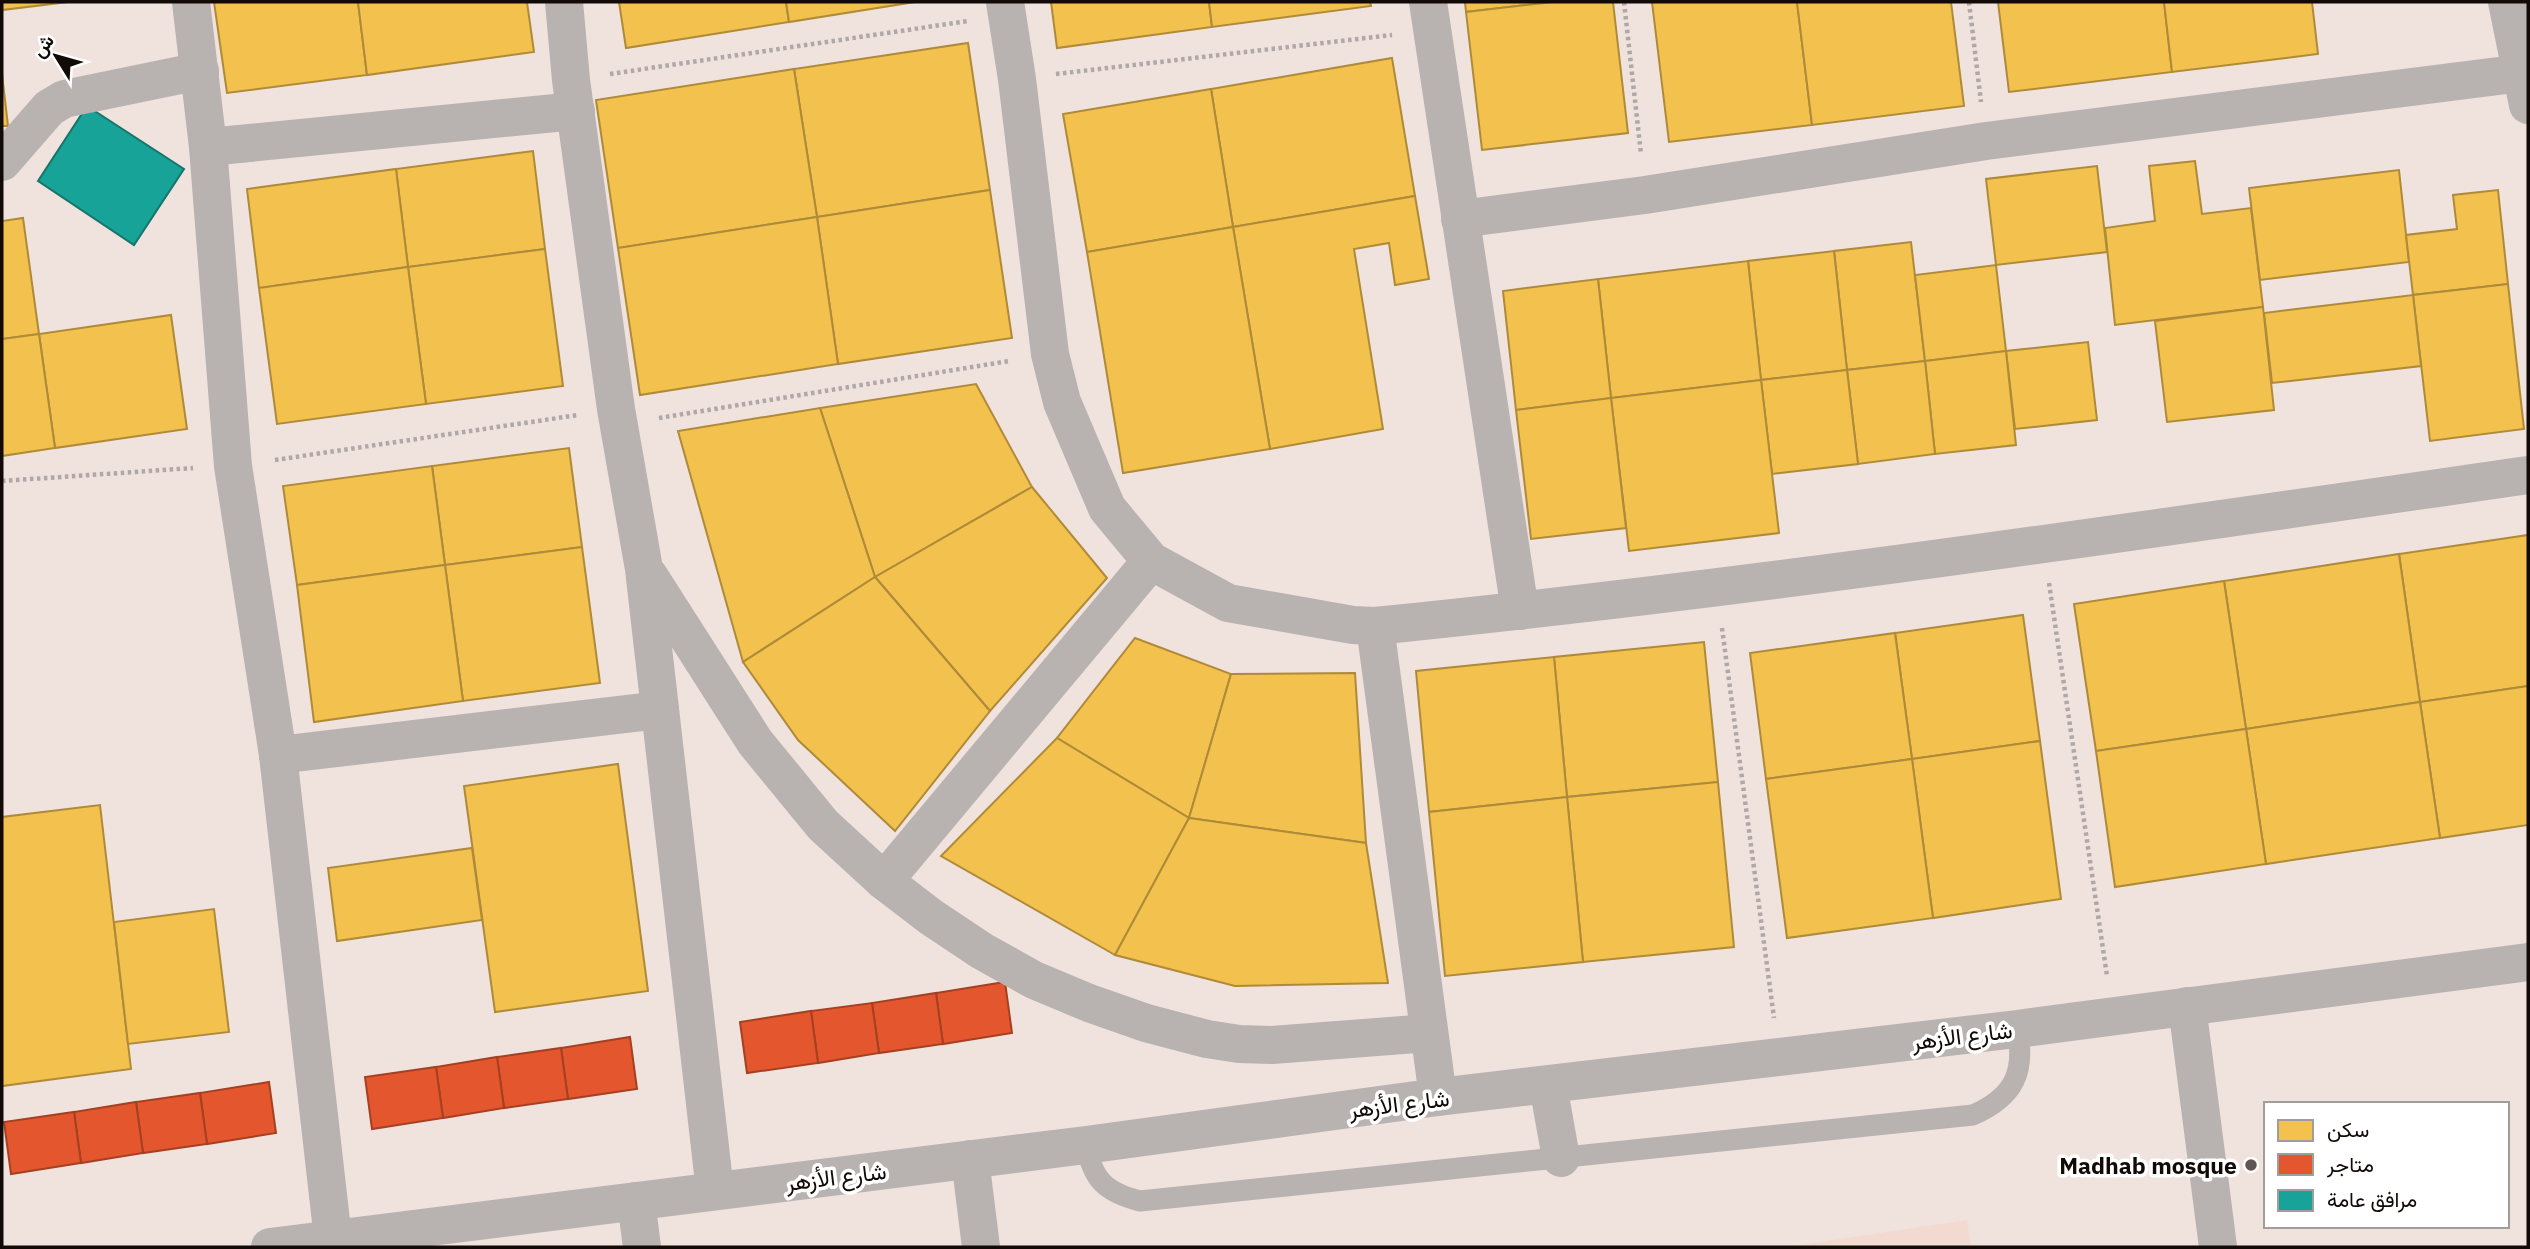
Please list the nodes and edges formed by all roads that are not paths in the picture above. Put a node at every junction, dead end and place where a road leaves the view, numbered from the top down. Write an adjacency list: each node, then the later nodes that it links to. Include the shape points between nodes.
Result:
1 (191, 2): 6 (street)
2 (564, 2): 8 (street)
3 (2507, 2): 7 (street)
4 (1006, 9): 13 (street, via 1050,354 1062,402 1107,508)
5 (1430, 16): 11 (street)
6 (200, 71): 9 (street); 10 (street, via 64,99 49,108)
7 (2525, 89): 11 (street, via 1986,141)
8 (573, 96): 9 (street); 14 (street)
9 (208, 147): 18 (street, via 233,466)
10 (2, 162)
11 (1460, 219): 15 (street)
12 (2528, 475): 15 (street, via 2043,544)
13 (1151, 561): 16 (street, via 1228,603); 19 (street)
14 (644, 569): 17 (street); 19 (street, via 755,742 823,825)
15 (1520, 611): 16 (street)
16 (1375, 626): 23 (street)
17 (660, 710): 18 (street); 29 (street)
18 (278, 755): 31 (street)
19 (884, 881): 23 (street, via 982,951 1034,980 1176,1032 1272,1045)
20 (2528, 962): 21 (street, شارع الأزهر)
21 (2187, 1006): 22 (street, شارع الأزهر); 35 (street)
22 (2017, 1028): 24 (street, شارع الأزهر); 27 (lane, via 2022,1050 2019,1072 2001,1099 1973,1115)
23 (1429, 1033): 25 (street)
24 (1548, 1085): 25 (street, شارع الأزهر); 27 (street)
25 (1438, 1097): 26 (street, شارع الأزهر)
26 (1086, 1145): 27 (lane, via 1090,1166 1101,1184 1119,1196 1140,1201); 28 (street, شارع الأزهر)
27 (1561, 1158)
28 (970, 1159): 29 (street, شارع الأزهر); 34 (street)
29 (715, 1191): 30 (street, شارع الأزهر)
30 (636, 1201): 31 (street, شارع الأزهر); 33 (street)
31 (333, 1239): 32 (street, شارع الأزهر)
32 (270, 1247)
33 (642, 1247)
34 (981, 1247)
35 (2218, 1247)

